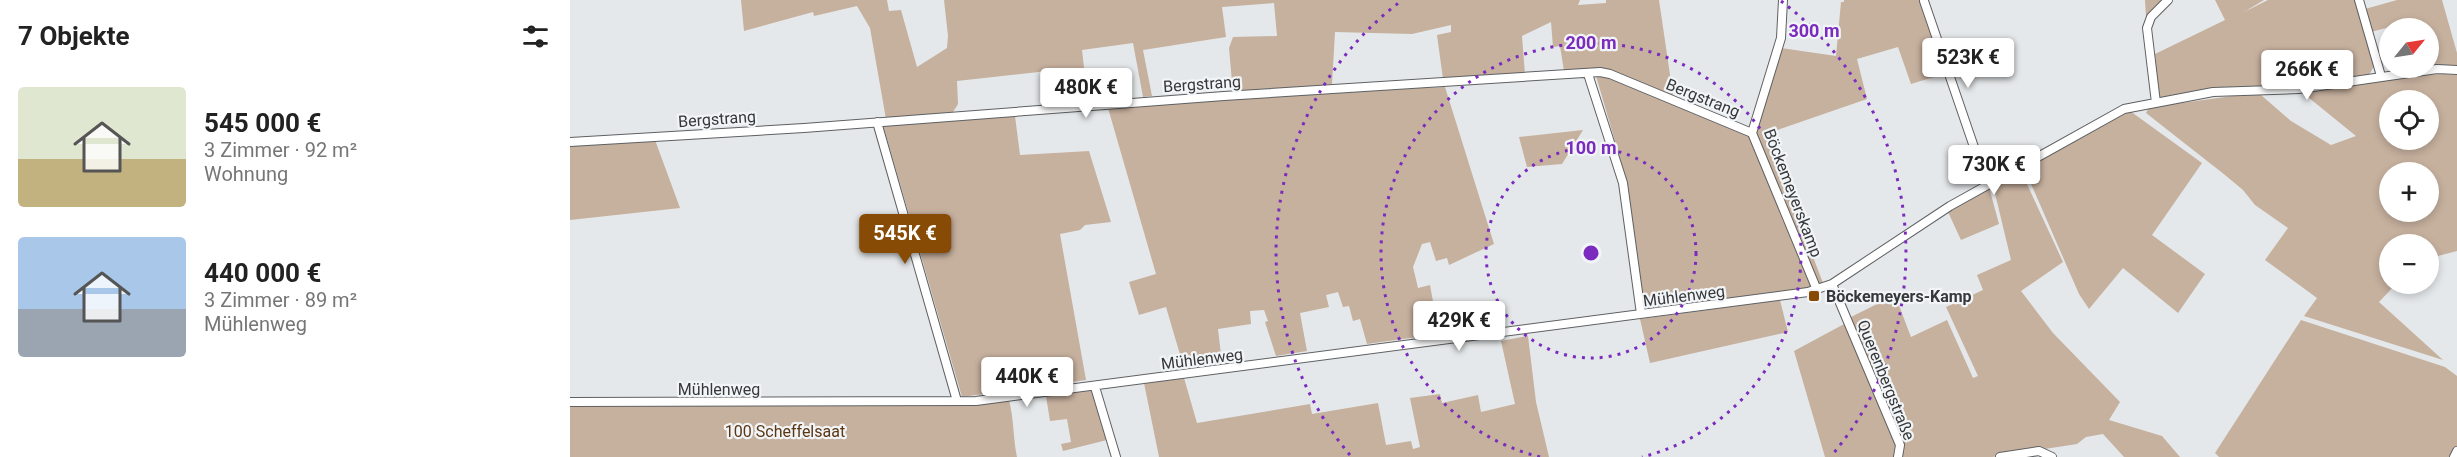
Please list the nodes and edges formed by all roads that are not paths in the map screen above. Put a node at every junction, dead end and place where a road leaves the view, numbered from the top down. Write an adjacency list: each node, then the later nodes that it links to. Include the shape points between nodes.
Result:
1 (1783, 0): 12 (street, Böckemeyerskamp, via 1781,38)
2 (2168, 0): 10 (street, via 2151,17 2147,28)
3 (2360, 0): 5 (street)
4 (1924, 1): 14 (street)
5 (2379, 69)
6 (2439, 69): 7 (street)
7 (2457, 70)
8 (1588, 74): 11 (street, Bergstrang); 12 (street, Bergstrang, via 1610,74); 17 (street, via 1623,183)
9 (2379, 76): 10 (street, via 2299,89 2213,92)
10 (2156, 103): 14 (street, via 2110,116)
11 (877, 122): 13 (street, Bergstrang); 19 (street)
12 (1752, 133): 16 (street, Böckemeyerskamp)
13 (570, 142)
14 (1987, 185): 15 (street)
15 (1832, 284): 16 (street, Mühlenweg); 23 (street, Querenbergstraße, via 1900,445)
16 (1817, 290): 17 (street, Mühlenweg)
17 (1641, 314): 18 (street, Mühlenweg)
18 (1095, 387): 19 (street, Mühlenweg); 22 (street)
19 (957, 401): 20 (street, Mühlenweg)
20 (570, 402)
21 (2457, 451): 26 (street)
22 (1116, 457)
23 (1899, 457)
24 (2000, 457): 25 (street, via 2039,451)
25 (2052, 457)
26 (2454, 457)

